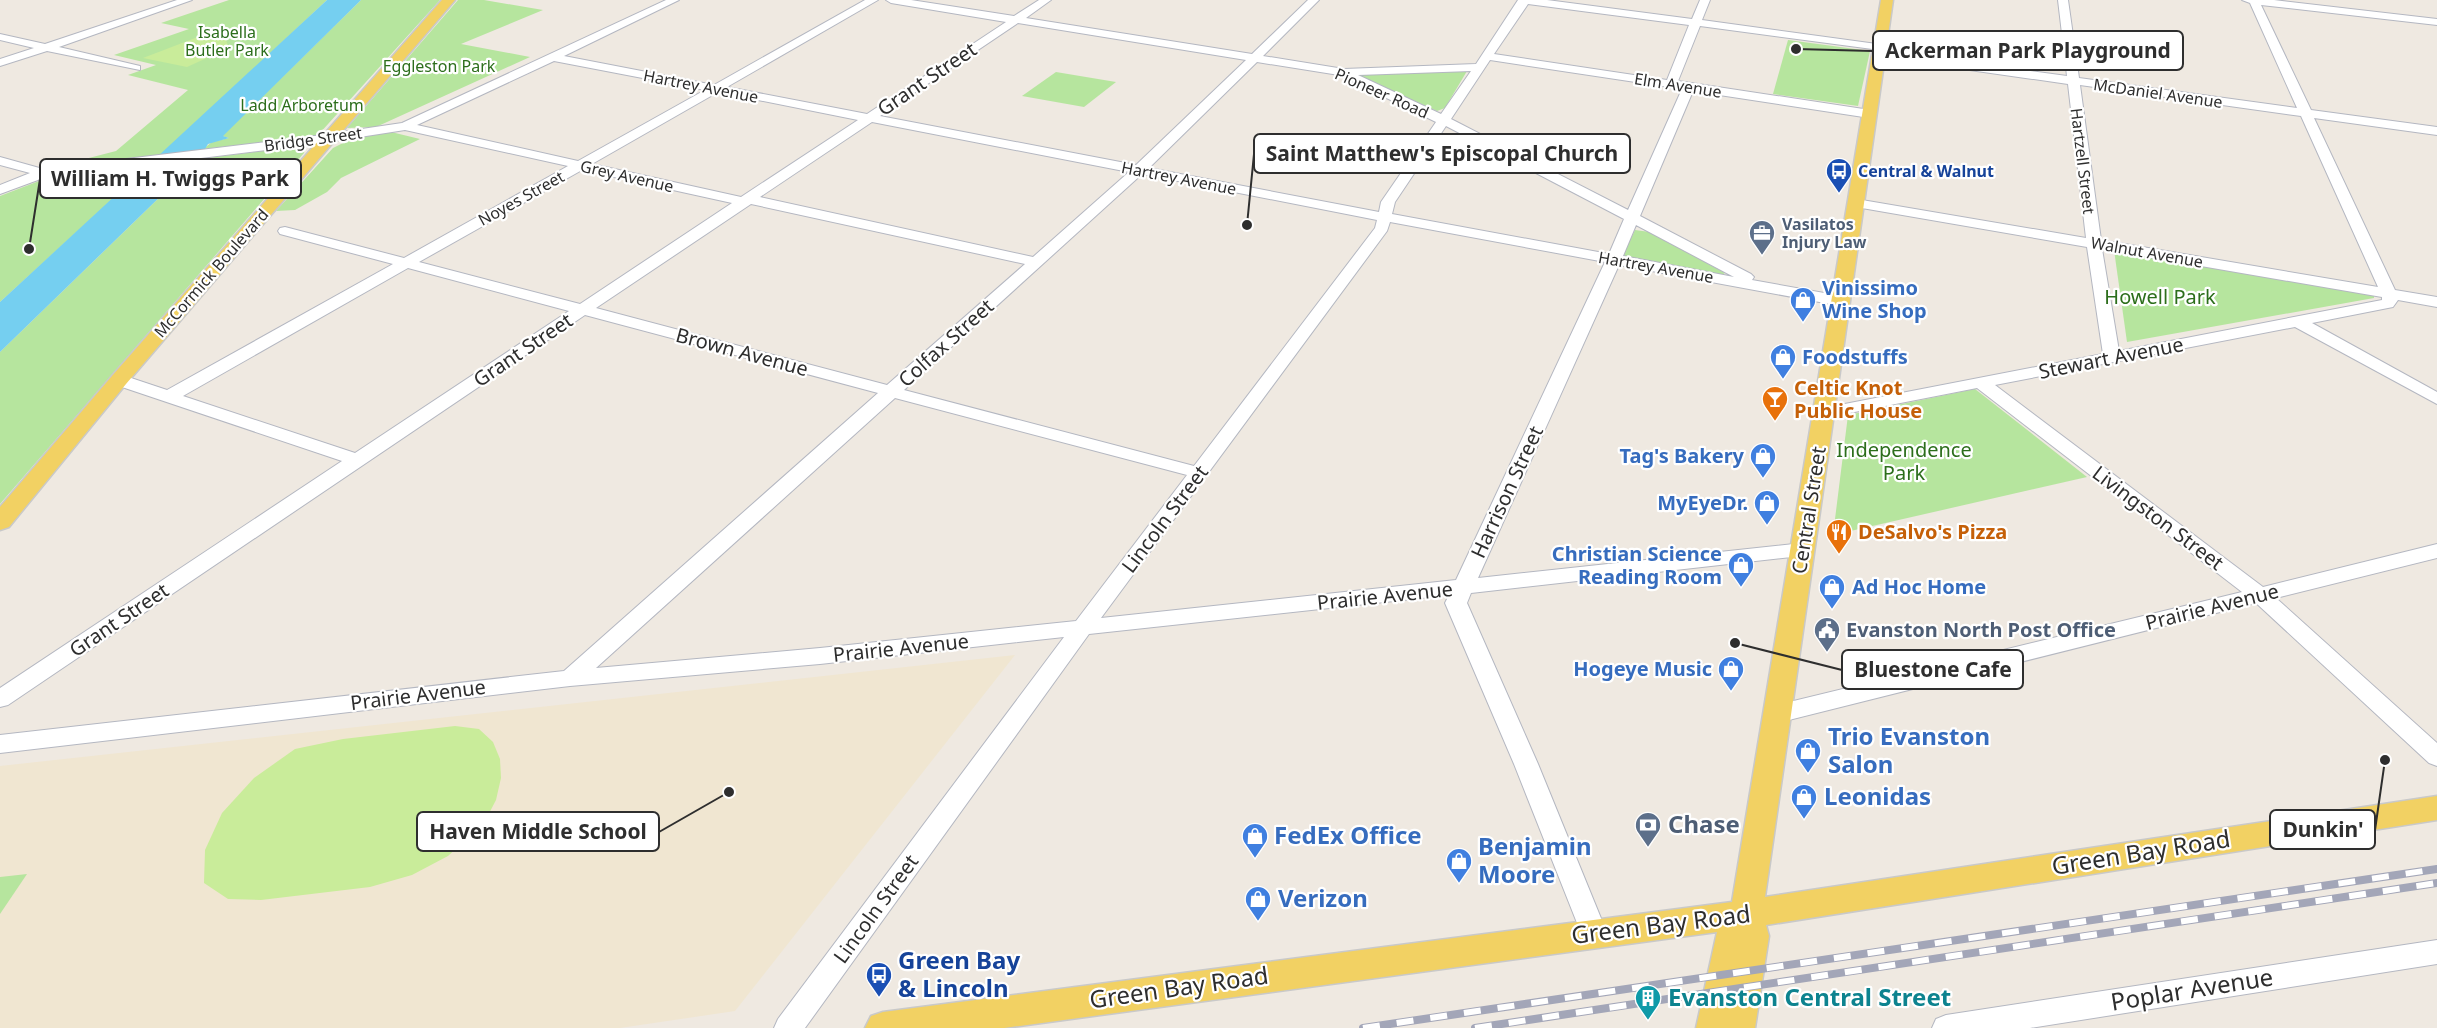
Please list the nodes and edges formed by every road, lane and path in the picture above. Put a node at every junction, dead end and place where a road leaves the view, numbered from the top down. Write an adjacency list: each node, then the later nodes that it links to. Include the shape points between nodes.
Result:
1 (188, 0): 18 (street)
2 (449, 0): 36 (main road, McCormick Boulevard)
3 (674, 0): 20 (street)
4 (873, 0): 29 (street, Noyes Street)
5 (891, 0): 14 (street, Pioneer Road)
6 (1046, 0): 14 (street, Grant Street)
7 (1314, 0): 21 (street, Colfax Street)
8 (1524, 0): 16 (street, McDaniel Avenue); 22 (street, Lincoln Street)
9 (1706, 0): 16 (street)
10 (1887, 0): 19 (main road, Central Street)
11 (2063, 0): 26 (street, Hartzell Street)
12 (2247, 0): 13 (street)
13 (2254, 0): 15 (street); 30 (street)
14 (1016, 20): 21 (street, Pioneer Road); 32 (street, Grant Street)
15 (2437, 22)
16 (1696, 23): 19 (street, McDaniel Avenue); 27 (street)
17 (0, 37): 18 (street)
18 (46, 48): 23 (street); 24 (street)
19 (1879, 51): 26 (street, McDaniel Avenue); 31 (main road, Central Street)
20 (552, 57): 29 (street, Hartrey Avenue); 34 (street)
21 (1254, 58): 25 (street, Pioneer Road); 39 (street, Colfax Street)
22 (1483, 61): 25 (street, Elm Avenue); 27 (street, Elm Avenue); 33 (street, Lincoln Street)
23 (0, 63)
24 (136, 68)
25 (1342, 72): 33 (street, Pioneer Road)
26 (2073, 81): 30 (street, McDaniel Avenue); 47 (street, Hartzell Street)
27 (1671, 84): 28 (street, Elm Avenue)
28 (1689, 86): 31 (street, Elm Avenue); 45 (street, Harrison Street)
29 (716, 89): 32 (street, Hartrey Avenue); 38 (street, Noyes Street)
30 (2306, 113): 35 (street, McDaniel Avenue); 52 (street)
31 (1870, 114): 43 (main road, Central Street)
32 (869, 118): 39 (street, Hartrey Avenue); 42 (street, Grant Street)
33 (1443, 120): 44 (street, Lincoln Street, via 1388,202); 45 (street, Pioneer Road)
34 (405, 126): 36 (street, Bridge Street); 38 (street, Grey Avenue)
35 (2437, 131)
36 (327, 138): 40 (street, Bridge Street); 58 (main road, McCormick Boulevard)
37 (0, 161): 40 (street)
38 (579, 165): 42 (street, Grey Avenue); 50 (street, Noyes Street)
39 (1139, 170): 44 (street, Hartrey Avenue); 49 (street, Colfax Street)
40 (43, 173): 41 (street)
41 (0, 190)
42 (746, 200): 49 (street, Grey Avenue); 55 (street, Grant Street)
43 (1856, 202): 47 (street, Walnut Avenue); 53 (main road, Central Street)
44 (1384, 217): 48 (street, Hartrey Avenue); 65 (street, Lincoln Street, via 1382,228)
45 (1631, 219): 48 (street, Harrison Street); 51 (street, Pioneer Road)
46 (285, 231): 50 (street, Brown Avenue)
47 (2094, 243): 52 (street, Walnut Avenue); 57 (street, Hartzell Street)
48 (1614, 259): 51 (street, Hartrey Avenue); 69 (street, Harrison Street)
49 (1036, 262): 60 (street, Colfax Street)
50 (406, 263): 55 (street, Brown Avenue); 61 (street, Noyes Street)
51 (1766, 287): 53 (street, Hartrey Avenue)
52 (2389, 294): 54 (street, Walnut Avenue); 56 (street, Stewart Avenue, via 2391,300 2387,304)
53 (1841, 301): 63 (main road, Central Street)
54 (2437, 302)
55 (583, 310): 60 (street, Brown Avenue); 64 (street, Grant Street)
56 (2300, 322): 57 (street, Stewart Avenue); 62 (street)
57 (2112, 358): 59 (street, Stewart Avenue)
58 (119, 380): 61 (street); 66 (main road, McCormick Boulevard)
59 (1981, 383): 63 (street, Stewart Avenue); 70 (street, Livingston Street)
60 (891, 392): 65 (street, Brown Avenue); 72 (street, Colfax Street)
61 (168, 397): 64 (street)
62 (2437, 399)
63 (1824, 413): 67 (main road, Central Street)
64 (357, 460): 73 (street, Grant Street)
65 (1199, 473): 71 (street, Lincoln Street)
66 (0, 522)
67 (1803, 550): 69 (street, Prairie Avenue); 74 (main road, Central Street)
68 (2437, 550): 70 (street, Prairie Avenue)
69 (1463, 587): 71 (street, Prairie Avenue); 79 (street, Harrison Street, via 1456,603)
70 (2260, 595): 74 (street, Prairie Avenue); 76 (street, Livingston Street)
71 (1082, 628): 72 (street, Prairie Avenue, via 820,657); 81 (street, Lincoln Street)
72 (570, 678): 75 (street, Prairie Avenue)
73 (0, 699)
74 (1777, 714): 78 (main road, Central Street)
75 (0, 744)
76 (2437, 757)
77 (2437, 808): 78 (main road, Green Bay Road)
78 (1746, 914): 79 (main road, Green Bay Road); 83 (main road, Central Street, via 1731,938); 84 (main road, Central Street, via 1752,936)
79 (1594, 933): 82 (main road, Green Bay Road)
80 (2437, 952): 85 (street, Poplar Avenue)
81 (788, 1028)
82 (883, 1028)
83 (1714, 1028)
84 (1737, 1028)
85 (1946, 1028)

